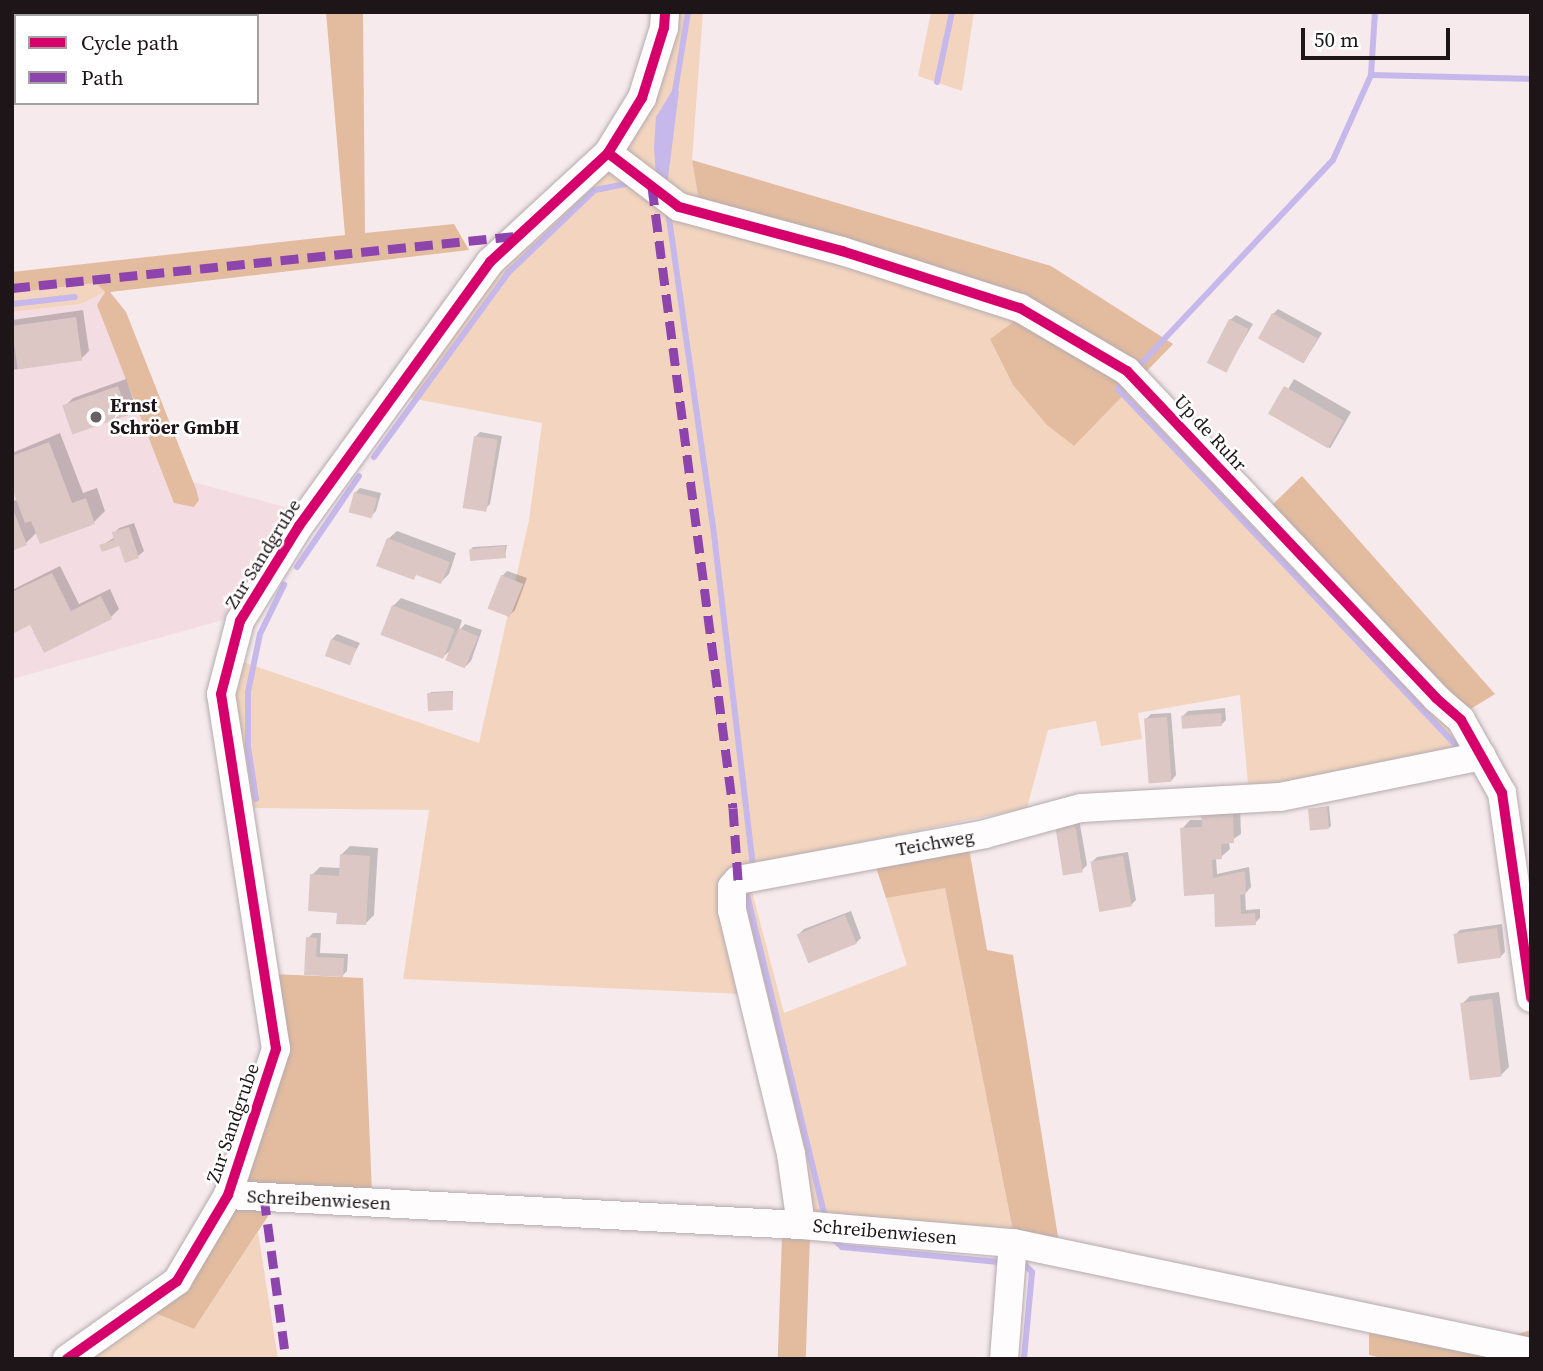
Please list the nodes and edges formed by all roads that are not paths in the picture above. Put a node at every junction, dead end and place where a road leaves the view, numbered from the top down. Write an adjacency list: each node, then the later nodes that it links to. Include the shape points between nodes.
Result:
1 (665, 12): 2 (street, Zur Sandgrube, via 642,98)
2 (608, 153): 3 (street, Up de Ruhr, via 679,207 842,251 1020,308 1127,371 1461,720); 5 (street, Zur Sandgrube, via 490,262 299,526 240,621 221,694 276,1049)
3 (1482, 756): 4 (street, Up de Ruhr, via 1502,793); 6 (street, Teichweg, via 1280,797 1082,808 985,834 737,880 732,887 732,911 792,1154)
4 (1531, 998)
5 (228, 1195): 6 (street, Schreibenwiesen); 9 (street, Zur Sandgrube, via 177,1280)
6 (801, 1225): 7 (street, Schreibenwiesen)
7 (1013, 1243): 8 (street, Schreibenwiesen); 10 (street)
8 (1531, 1352)
9 (67, 1359)
10 (1004, 1359)

